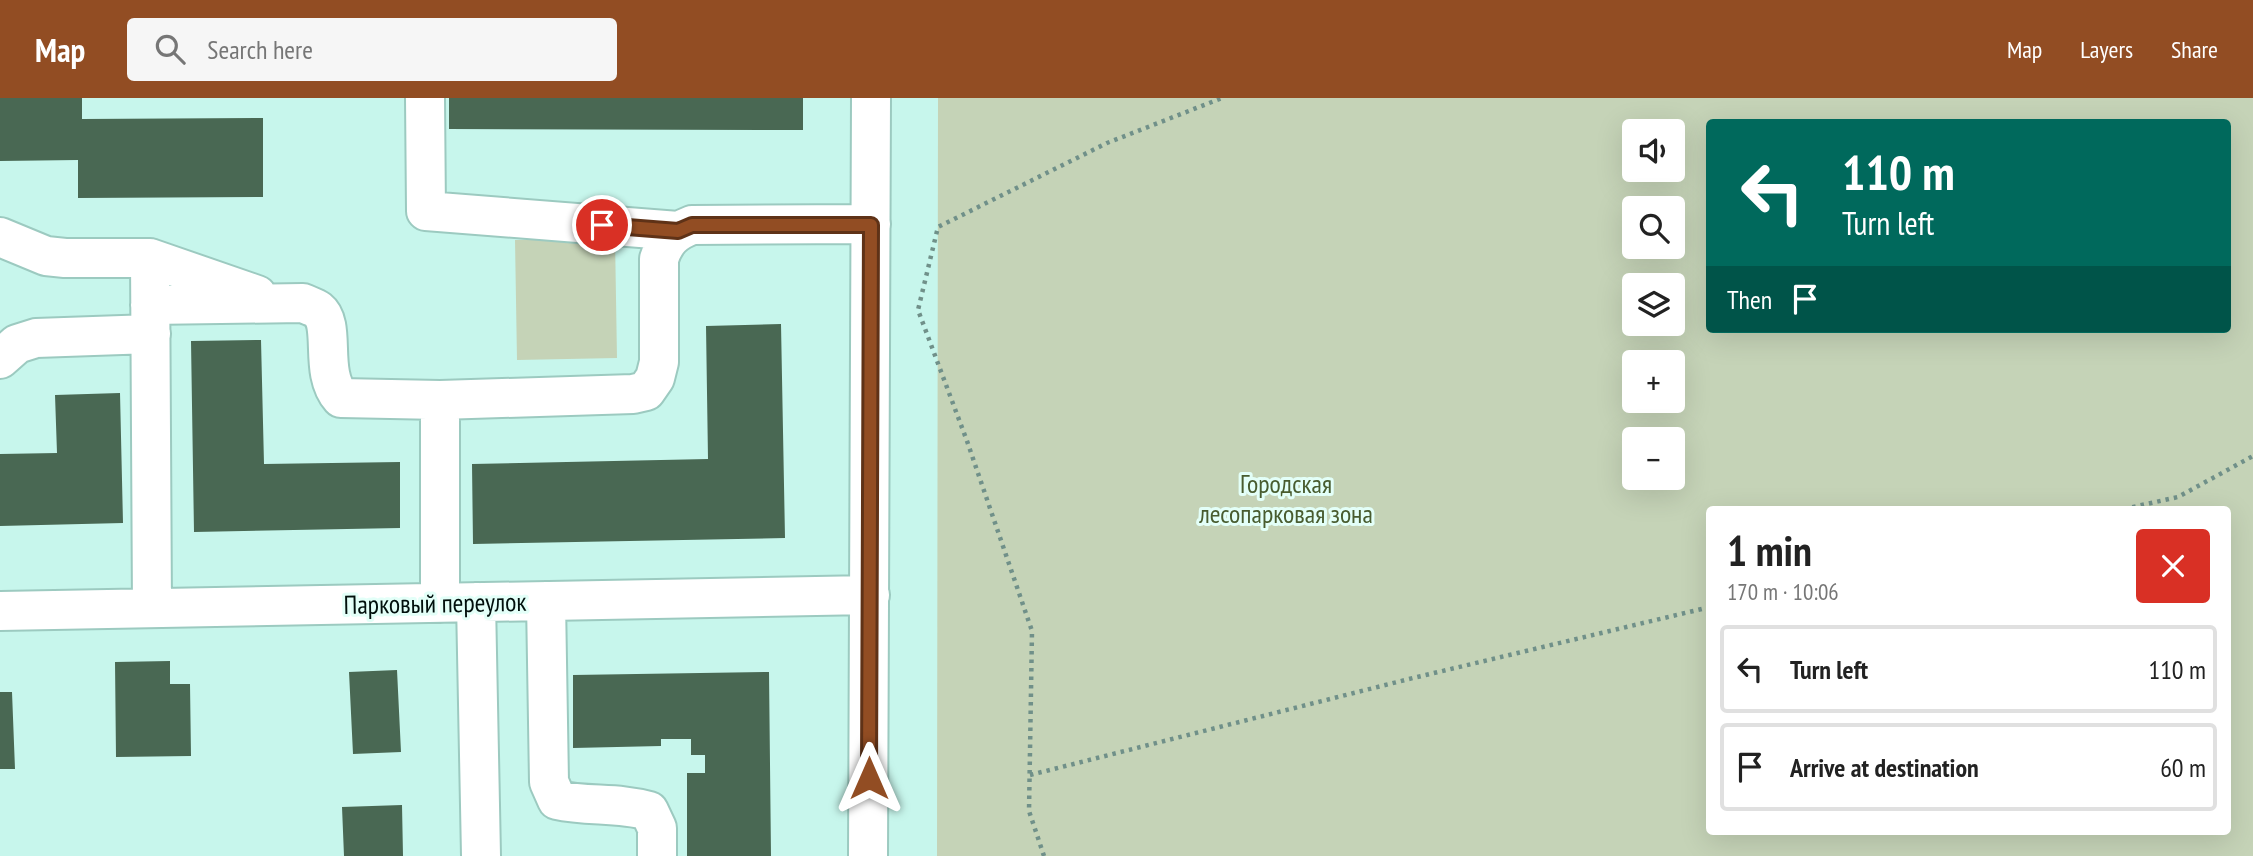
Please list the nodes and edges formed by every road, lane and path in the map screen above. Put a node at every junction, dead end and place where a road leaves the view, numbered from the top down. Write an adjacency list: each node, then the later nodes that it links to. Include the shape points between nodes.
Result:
1 (425, 98): 5 (street, via 426,211)
2 (871, 98): 4 (street)
3 (1222, 98): 20 (path, via 1107,143 938,227 918,310 1032,631)
4 (871, 225): 5 (street, via 692,225); 14 (street)
5 (678, 231): 11 (street, via 664,243 659,259 659,362 646,391)
6 (0, 237): 7 (street, via 46,256)
7 (150, 258): 8 (street); 9 (street)
8 (280, 303): 9 (street); 11 (street, via 303,303 320,311 326,325 332,388 341,398)
9 (151, 320): 10 (street, via 36,338 17,344); 17 (street)
10 (0, 359)
11 (440, 400): 16 (street)
12 (2253, 456): 13 (path, via 2178,497)
13 (2138, 506)
14 (870, 595): 15 (street, Парковый переулок); 23 (street)
15 (546, 601): 16 (street, Парковый переулок); 22 (street, via 549,782 557,800 649,810 657,828)
16 (458, 603): 17 (street, Парковый переулок); 21 (street)
17 (152, 608): 19 (street, Парковый переулок)
18 (1706, 608): 20 (path)
19 (0, 611)
20 (1030, 775): 24 (path, via 1030,811)
21 (481, 856)
22 (657, 856)
23 (868, 856)
24 (1044, 856)

